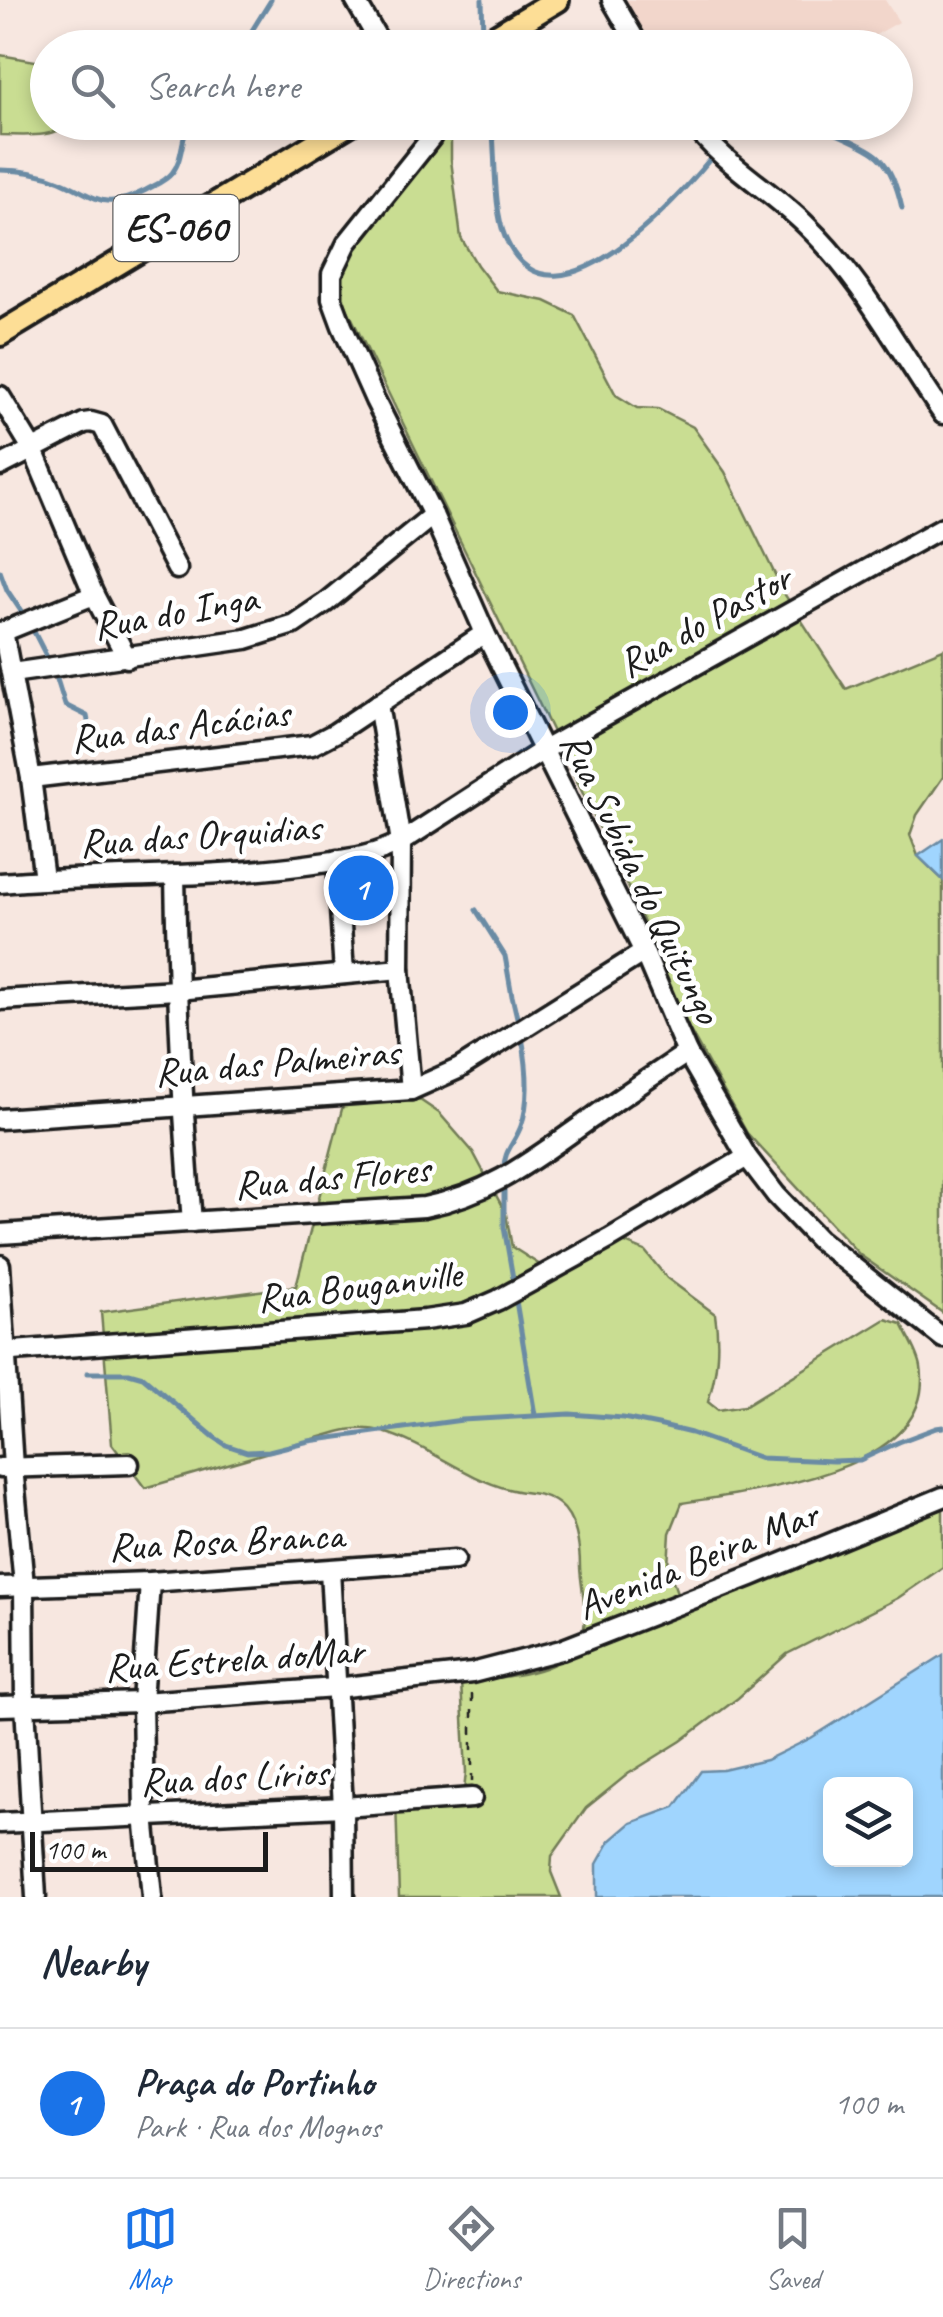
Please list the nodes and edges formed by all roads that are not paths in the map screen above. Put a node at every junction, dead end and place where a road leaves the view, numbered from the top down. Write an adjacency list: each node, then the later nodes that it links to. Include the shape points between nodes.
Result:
1 (355, 0): 4 (street)
2 (557, 0): 5 (main road)
3 (612, 0): 6 (street)
4 (372, 30)
5 (507, 30)
6 (630, 30)
7 (322, 140): 10 (main road, ES-060)
8 (428, 140): 16 (street, Rua Subida do Quitungo, via 347,243 332,274 332,298)
9 (710, 140): 11 (street, via 807,225)
10 (0, 334)
11 (937, 393): 13 (street)
12 (0, 396): 14 (street)
13 (943, 414)
14 (33, 450): 15 (street); 18 (street, via 78,426 102,425); 19 (street)
15 (0, 466)
16 (433, 515): 21 (street, Rua Subida do Quitungo); 22 (street, Rua do Inga, via 294,624 246,640)
17 (943, 527): 25 (street, Rua do Pastor)
18 (177, 570)
19 (94, 595): 20 (street); 22 (street)
20 (2, 632): 23 (street)
21 (485, 633): 24 (street, Rua das Acácias); 25 (street, Rua Subida do Quitungo)
22 (127, 658): 23 (street, Rua do Inga)
23 (12, 673): 26 (street)
24 (378, 704): 26 (street, Rua das Acácias, via 312,745); 27 (street)
25 (542, 751): 27 (street, Rua do Pastor); 32 (street, Rua Subida do Quitungo)
26 (31, 778): 30 (street)
27 (401, 842): 28 (street, Rua das Orquidias, via 379,854); 33 (street)
28 (337, 860): 29 (street, Rua das Orquidias); 34 (street)
29 (175, 875): 30 (street, Rua das Orquidias); 35 (street)
30 (44, 879): 31 (street, Rua das Orquidias)
31 (0, 883)
32 (644, 952): 37 (street, Rua Subida do Quitungo); 38 (street, Rua das Palmeiras, via 458,1069)
33 (400, 969): 34 (street); 38 (street)
34 (344, 974): 35 (street)
35 (177, 990): 36 (street); 39 (street)
36 (0, 1000)
37 (687, 1053): 41 (street, Rua Subida do Quitungo); 42 (street, Rua das Flores, via 519,1170 452,1202)
38 (410, 1090): 39 (street, Rua das Palmeiras)
39 (182, 1105): 40 (street, Rua das Palmeiras); 42 (street)
40 (0, 1119)
41 (747, 1157): 45 (street, Rua Subida do Quitungo, via 818,1239); 46 (street, Rua Bouganville, via 466,1314)
42 (192, 1222): 43 (street, Rua das Flores)
43 (0, 1234)
44 (0, 1264): 46 (street)
45 (943, 1338)
46 (4, 1352): 48 (street)
47 (130, 1464): 48 (street)
48 (7, 1468): 53 (street)
49 (943, 1498): 55 (street, Avenida Beira Mar, via 561,1650)
50 (456, 1560): 51 (street, Rua Rosa Branca)
51 (330, 1570): 52 (street, Rua Rosa Branca); 56 (street)
52 (150, 1582): 53 (street, Rua Rosa Branca); 57 (street)
53 (24, 1586): 54 (street, Rua Rosa Branca); 58 (street)
54 (0, 1587)
55 (472, 1674): 56 (street, Rua Estrela doMar)
56 (336, 1688): 57 (street, Rua Estrela doMar); 61 (street)
57 (142, 1702): 58 (street, Rua Estrela doMar); 62 (street)
58 (24, 1705): 59 (street, Rua Estrela doMar); 63 (street)
59 (0, 1706)
60 (472, 1798): 61 (street, Rua dos Lírios)
61 (342, 1806): 62 (street, Rua dos Lírios); 67 (street)
62 (144, 1815): 63 (street, Rua dos Lírios); 66 (street)
63 (30, 1821): 64 (street, Rua dos Lírios); 65 (street)
64 (0, 1823)
65 (36, 1897)
66 (152, 1897)
67 (344, 1897)

